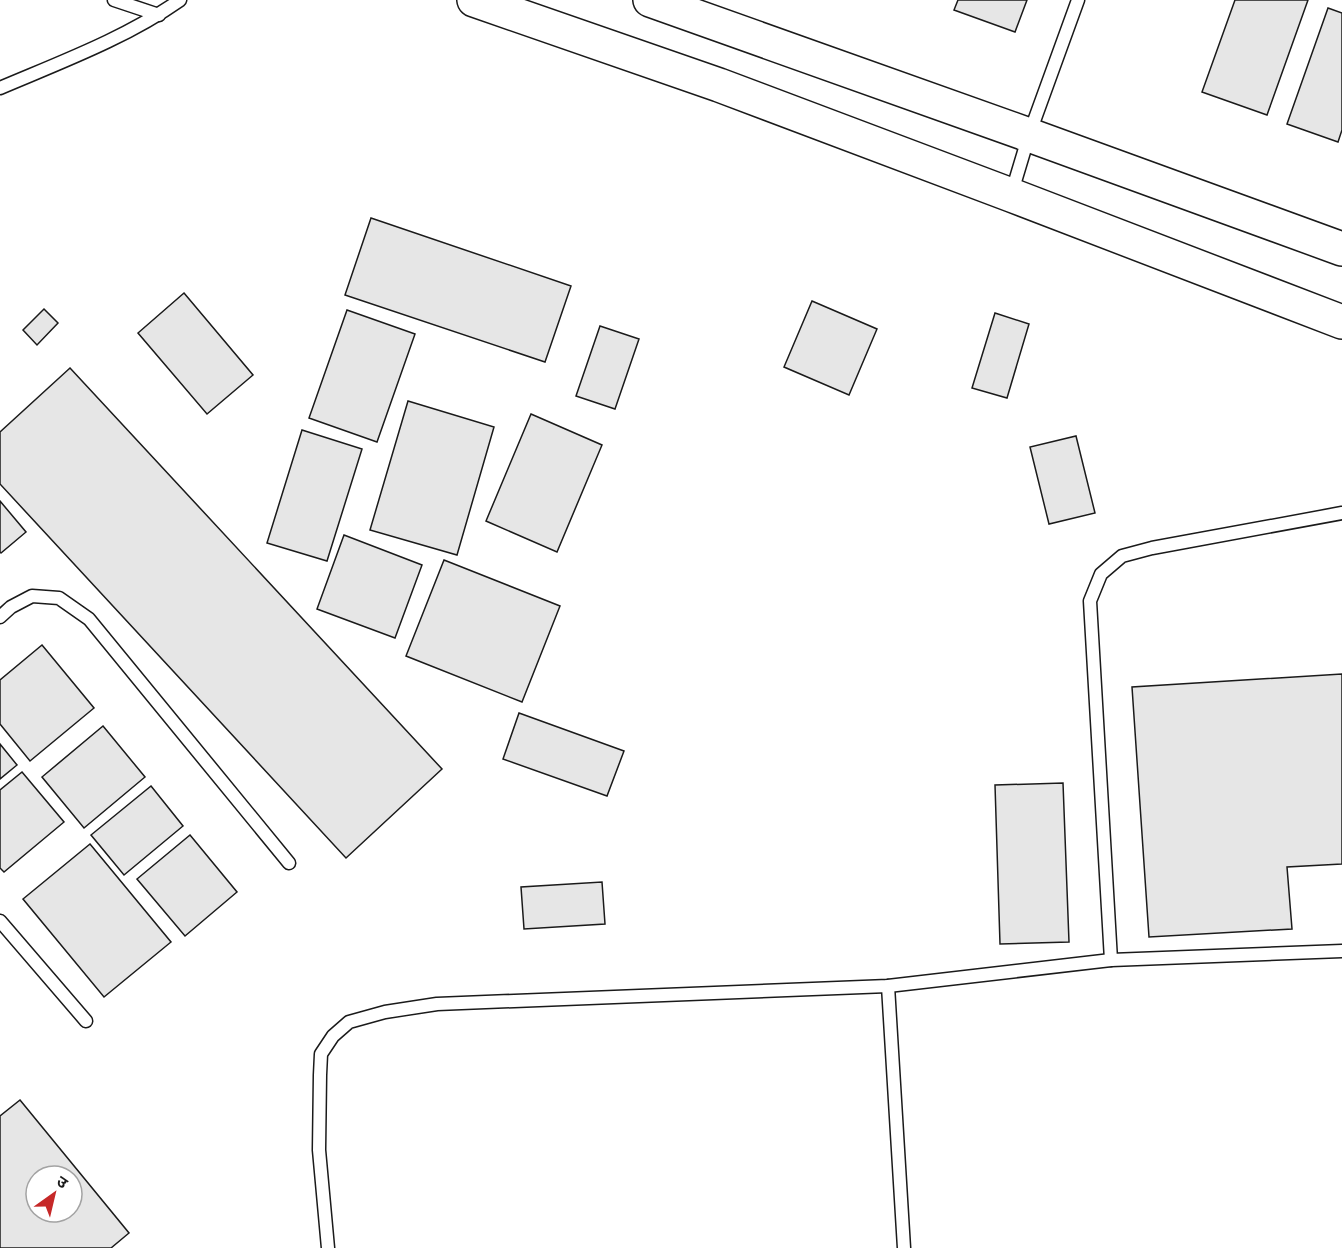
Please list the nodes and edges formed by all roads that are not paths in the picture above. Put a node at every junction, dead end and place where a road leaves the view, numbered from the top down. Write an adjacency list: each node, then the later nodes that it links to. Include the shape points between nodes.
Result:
1 (114, 0): 6 (lane)
2 (180, 0): 6 (lane)
3 (474, 0): 9 (main road, via 719,85)
4 (650, 0): 8 (main road)
5 (1078, 0): 8 (lane)
6 (159, 15): 7 (lane)
7 (0, 88)
8 (1029, 135): 9 (lane); 10 (main road)
9 (1011, 195): 11 (main road)
10 (1342, 249)
11 (1342, 322)
12 (1342, 513): 17 (lane, via 1152,548 1122,556 1101,573 1090,601)
13 (0, 617): 14 (lane, via 32,596 59,598 89,619)
14 (289, 863)
15 (0, 921): 19 (lane)
16 (1342, 951): 17 (lane)
17 (1111, 960): 18 (lane)
18 (888, 986): 20 (lane, via 437,1004 349,1022 333,1035 321,1054 319,1150); 21 (lane)
19 (86, 1021)
20 (328, 1248)
21 (904, 1248)

